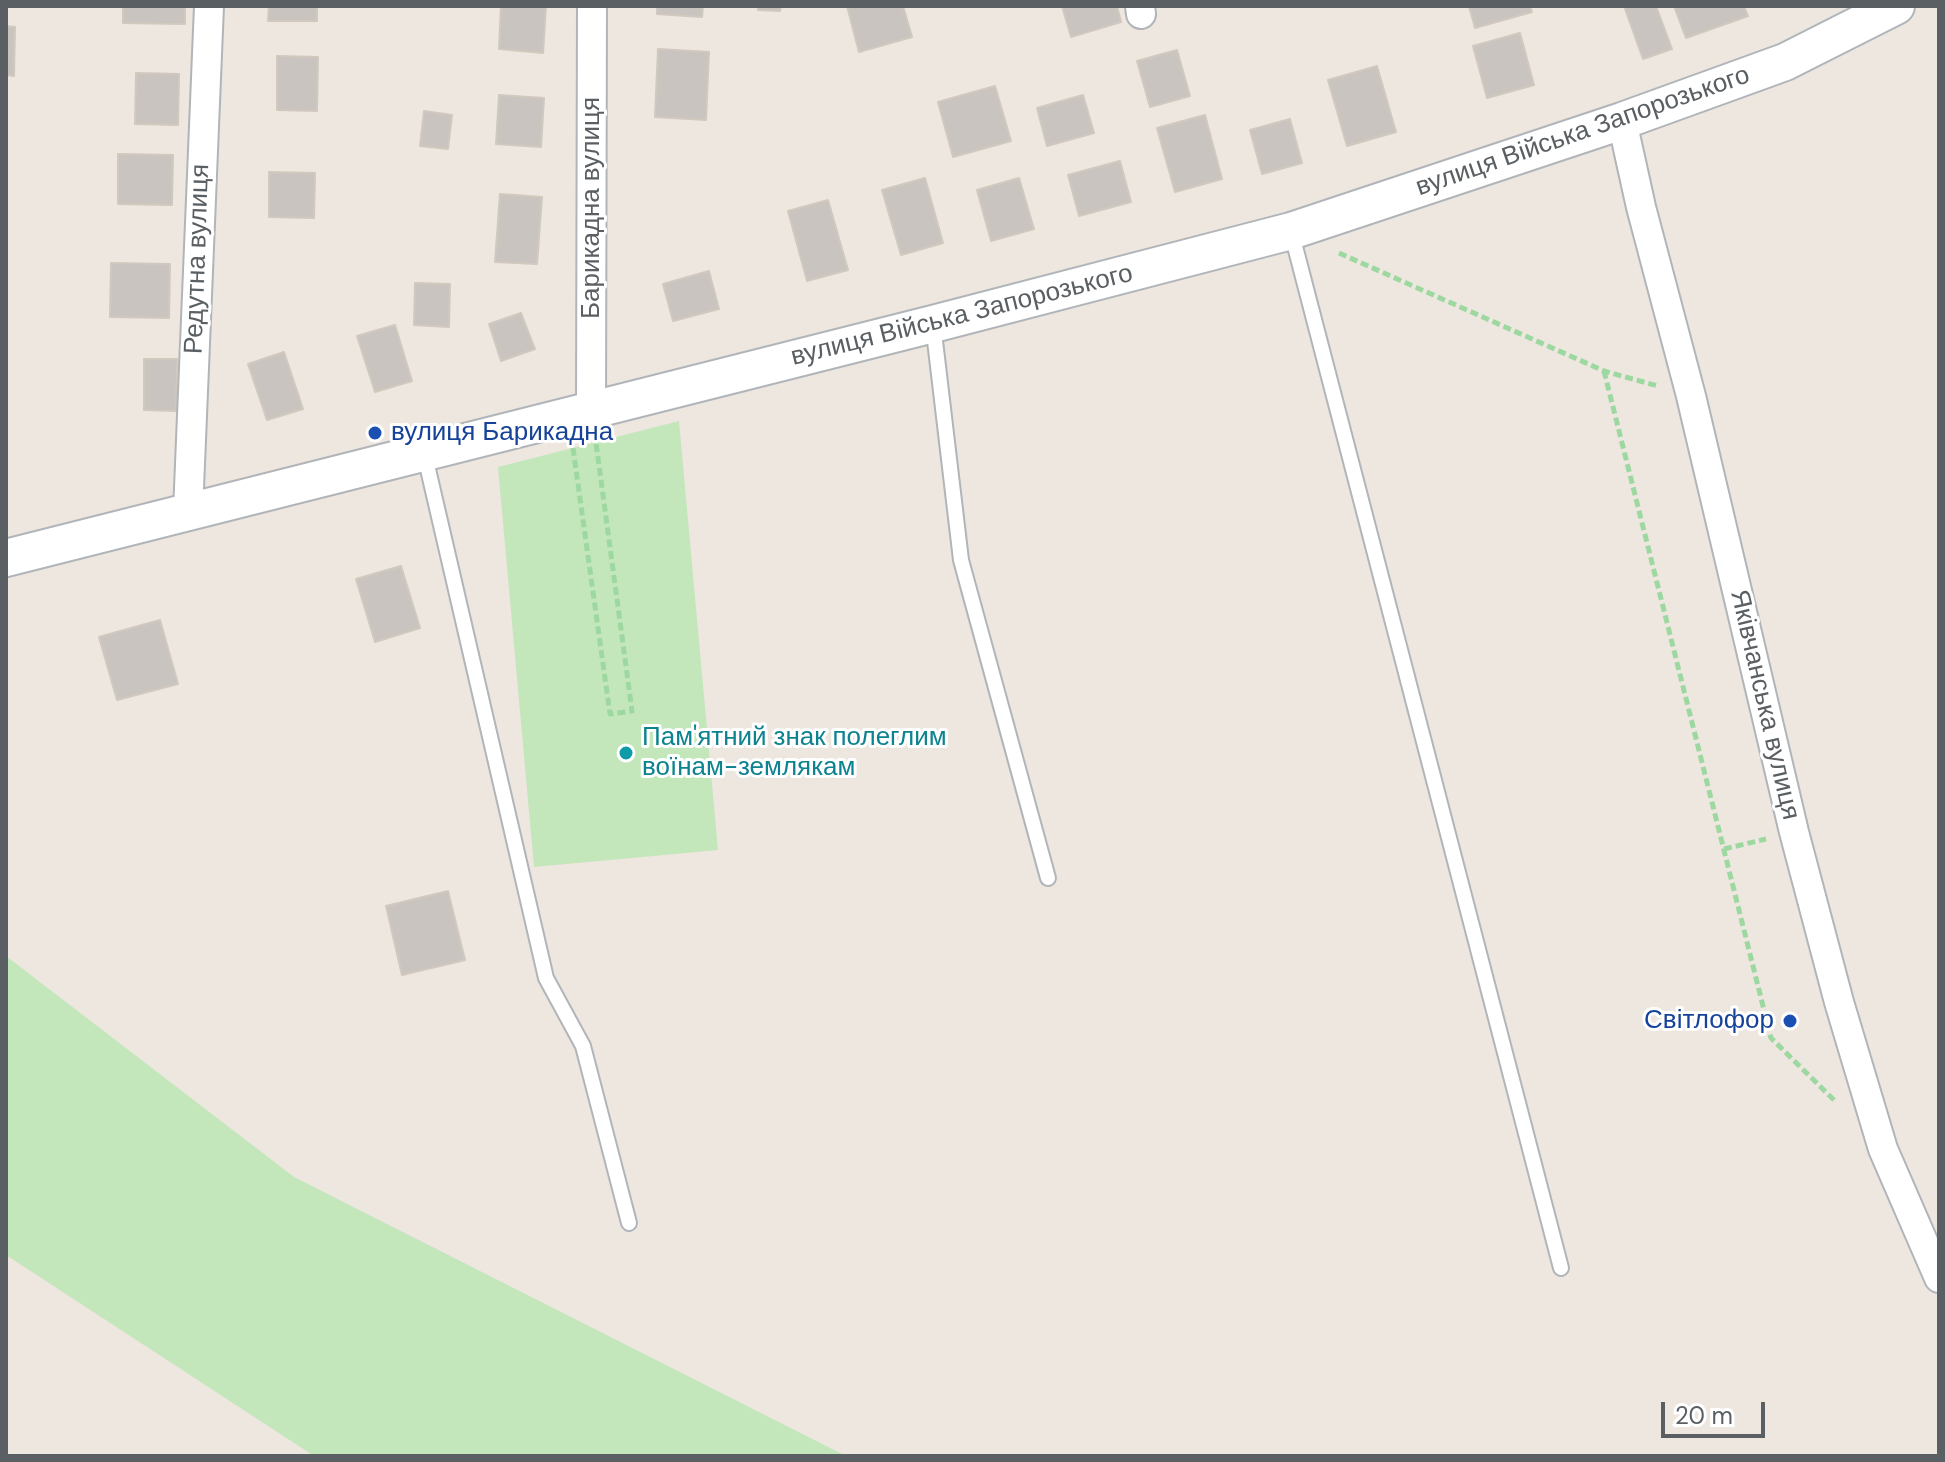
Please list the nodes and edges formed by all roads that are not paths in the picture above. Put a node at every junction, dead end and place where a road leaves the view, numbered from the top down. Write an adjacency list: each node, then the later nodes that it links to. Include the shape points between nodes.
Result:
1 (209, 6): 9 (street, Редутна вулиця)
2 (592, 6): 7 (street, Барикадна вулиця)
3 (1896, 6): 4 (street, вулиця Війська Запорозького, via 1785,62)
4 (1622, 121): 5 (street, вулиця Війська Запорозького); 14 (street, Яківчанська вулиця, via 1839,1002 1883,1149)
5 (1291, 231): 6 (street, вулиця Війська Запорозького); 13 (lane)
6 (933, 324): 7 (street, вулиця Війська Запорозького); 11 (lane, via 961,560)
7 (580, 413): 8 (street, вулиця Війська Запорозького)
8 (424, 452): 9 (street, вулиця Війська Запорозького); 12 (lane, via 546,978 583,1046)
9 (188, 512): 10 (street, вулиця Війська Запорозького)
10 (6, 558)
11 (1048, 878)
12 (629, 1223)
13 (1561, 1268)
14 (1939, 1278)

